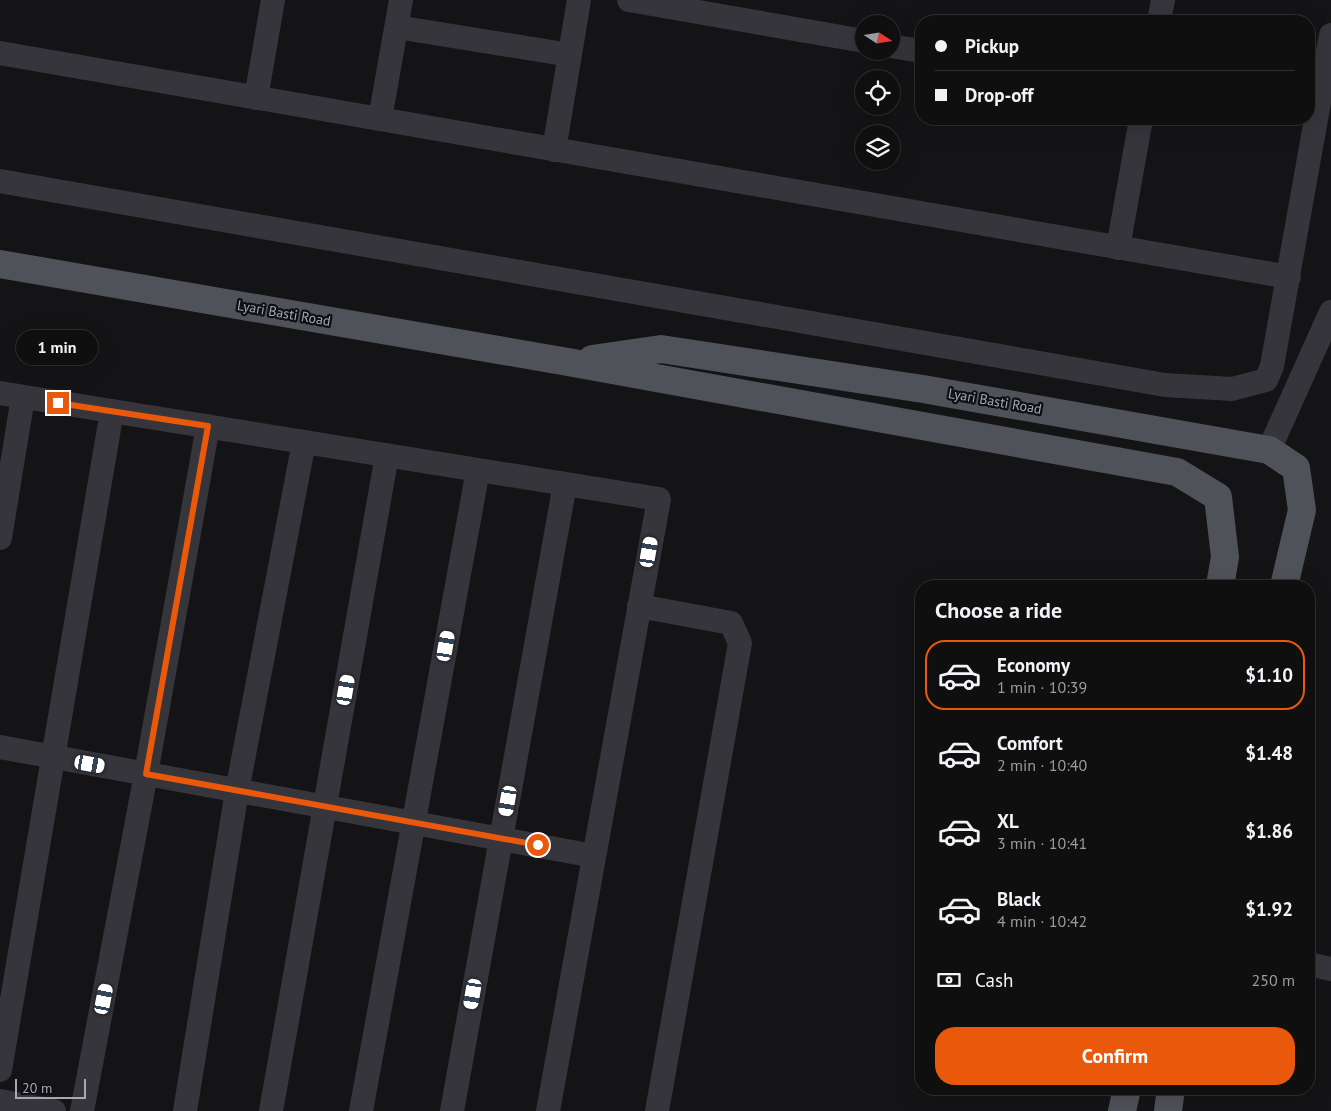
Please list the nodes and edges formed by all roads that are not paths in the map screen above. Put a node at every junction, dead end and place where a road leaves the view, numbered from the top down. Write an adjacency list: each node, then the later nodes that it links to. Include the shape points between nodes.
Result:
1 (273, 0): 14 (street)
2 (401, 0): 7 (street)
3 (579, 0): 13 (street)
4 (629, 0): 9 (street)
5 (1163, 0): 6 (street)
6 (1160, 15)
7 (397, 27): 13 (street); 15 (street)
8 (1331, 35): 21 (street)
9 (855, 39)
10 (900, 48): 11 (street)
11 (915, 50)
12 (0, 53): 14 (street)
13 (570, 55): 17 (street)
14 (256, 98): 15 (street)
15 (380, 119): 17 (street)
16 (1141, 125): 19 (street)
17 (554, 150): 19 (street)
18 (0, 181): 21 (street, via 1165,385 1232,389 1266,380 1272,366)
19 (1118, 248): 21 (street)
20 (0, 264): 23 (main road, Lyari Basti Road)
21 (1289, 277)
22 (1331, 312): 28 (street)
23 (568, 362): 28 (main road, Lyari Basti Road, via 661,349 923,389); 33 (main road, Lyari Basti Road, via 1177,472 1218,497 1225,557)
24 (11, 395): 25 (street); 32 (street)
25 (112, 411): 26 (street); 37 (street)
26 (208, 426): 27 (street); 38 (street)
27 (304, 442): 29 (street); 39 (street)
28 (1269, 450): 34 (main road, Lyari Basti Road, via 1296,468 1302,510)
29 (388, 455): 30 (street); 40 (street)
30 (478, 470): 31 (street); 41 (street)
31 (565, 484): 35 (street, via 659,499); 42 (street)
32 (0, 538)
33 (1221, 580)
34 (1285, 580)
35 (640, 606): 43 (street); 57 (street, via 731,623 740,643)
36 (0, 748): 37 (street)
37 (53, 757): 38 (street); 46 (street)
38 (146, 774): 39 (street); 51 (street)
39 (237, 791): 40 (street); 52 (street)
40 (325, 806): 41 (street); 53 (street)
41 (413, 823): 42 (street); 54 (street)
42 (501, 838): 43 (street); 55 (street)
43 (594, 856): 56 (street)
44 (1315, 965): 45 (street)
45 (1331, 969)
46 (0, 1070)
47 (1125, 1095): 58 (main road)
48 (1170, 1095): 59 (main road)
49 (0, 1101): 50 (street)
50 (54, 1111)
51 (82, 1111)
52 (185, 1111)
53 (271, 1111)
54 (361, 1111)
55 (452, 1111)
56 (548, 1111)
57 (657, 1111)
58 (1122, 1111)
59 (1168, 1111)

